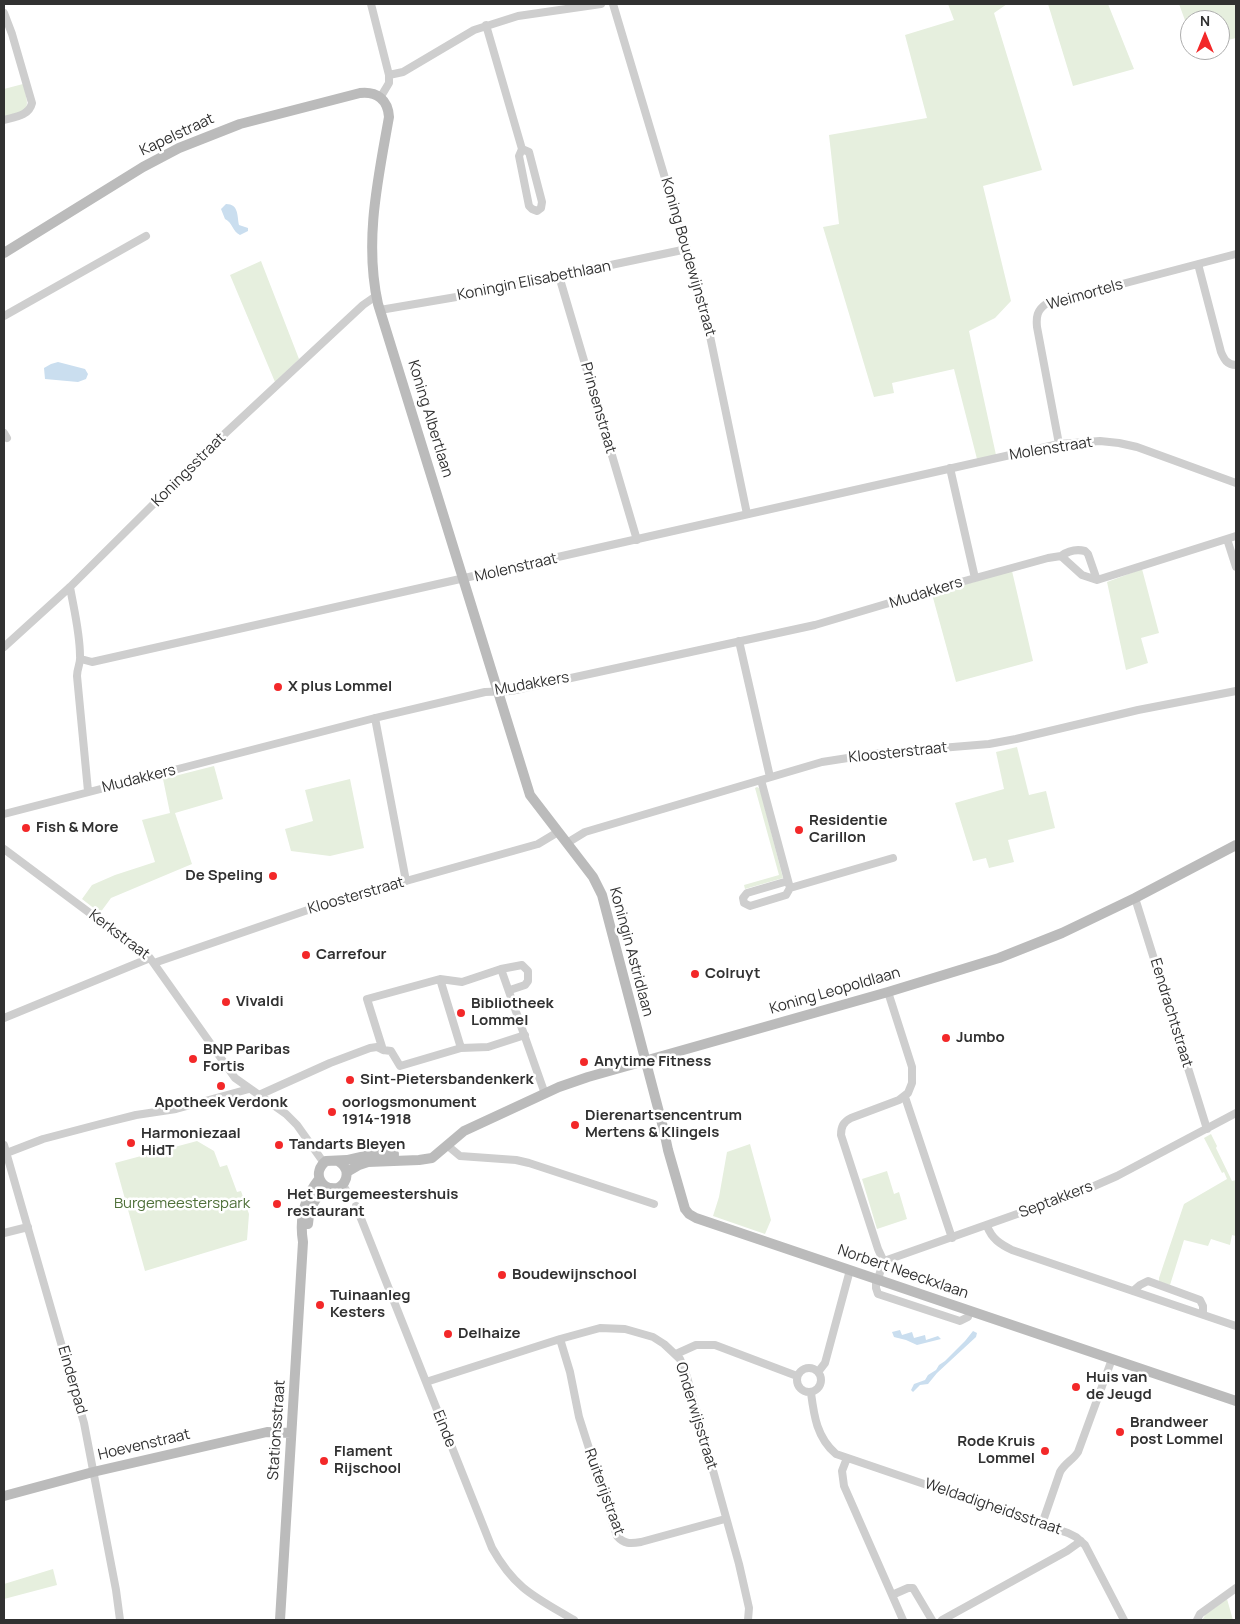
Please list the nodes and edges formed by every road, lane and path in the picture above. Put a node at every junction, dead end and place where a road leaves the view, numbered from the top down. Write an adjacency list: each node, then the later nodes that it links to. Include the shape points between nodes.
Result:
1 (372, 4): 6 (street)
2 (601, 4): 5 (street, via 518,16)
3 (613, 4): 11 (street, Koning Boudewijnstraat)
4 (4, 13): 8 (street, via 32,103 29,111)
5 (486, 25): 6 (street, via 403,72); 9 (street)
6 (389, 75): 7 (street, via 389,83)
7 (380, 98): 12 (main road, Kapelstraat, via 372,93 360,93 268,116 179,148); 16 (main road, Koning Albertlaan, via 389,115 372,227)
8 (4, 120)
9 (522, 150): 9 (street, via 529,152 542,202 537,211 529,206 519,156)
10 (146, 236): 18 (street)
11 (687, 249): 15 (street, Koningin Elisabethlaan); 23 (street, Koning Boudewijnstraat, via 714,350)
12 (4, 253)
13 (1236, 254): 14 (street, Weimortels)
14 (1198, 264): 19 (street, via 1221,352 1229,364); 20 (street, Weimortels, via 1040,308 1037,327)
15 (559, 276): 17 (street, Koningin Elisabethlaan); 26 (street, Prinsenstraat)
16 (376, 296): 17 (main road, Koning Albertlaan); 32 (street, Koningsstraat, via 218,440)
17 (380, 310): 30 (main road, Koning Albertlaan)
18 (4, 316)
19 (1236, 365)
20 (1059, 444): 21 (street, Molenstraat); 22 (street, Molenstraat, via 1119,443)
21 (950, 468): 23 (street, Molenstraat); 29 (street)
22 (1236, 482)
23 (747, 514): 26 (street, Molenstraat)
24 (1236, 536): 25 (street)
25 (1227, 539): 28 (street); 31 (street)
26 (636, 540): 30 (street, Molenstraat)
27 (1061, 556): 29 (street, Mudakkers); 31 (street, via 1082,576); 31 (street, Mudakkers, via 1074,550 1085,551)
28 (1236, 567)
29 (975, 578): 33 (street, Mudakkers, via 816,626)
30 (464, 579): 35 (street, Molenstraat, via 92,662); 36 (main road, Koning Albertlaan)
31 (1097, 580)
32 (70, 588): 34 (street, Koningsstraat); 35 (street)
33 (739, 641): 36 (street, Mudakkers, via 511,691); 39 (street)
34 (4, 647)
35 (81, 659): 41 (street, via 77,669)
36 (498, 691): 38 (street, Mudakkers); 43 (main road, Koning Albertlaan, via 530,795)
37 (1236, 691): 39 (street, Kloosterstraat, via 1138,710 1016,740 861,755)
38 (375, 718): 41 (street, Mudakkers); 48 (street)
39 (770, 777): 40 (street, Kloosterstraat)
40 (761, 780): 44 (street, Kloosterstraat, via 591,830); 49 (street)
41 (88, 792): 42 (street, Mudakkers)
42 (4, 814)
43 (558, 832): 44 (main road, Koningin Astridlaan); 48 (street, Kloosterstraat, via 538,844)
44 (567, 843): 60 (main road, Koningin Astridlaan, via 593,877 602,895)
45 (1236, 845): 50 (main road, Koning Leopoldlaan)
46 (4, 849): 51 (street, Kerkstraat)
47 (893, 858): 49 (street)
48 (406, 881): 51 (street, Kloosterstraat)
49 (789, 884): 49 (street, via 786,895 750,906 744,903 747,893)
50 (1135, 898): 55 (main road, Koning Leopoldlaan, via 999,958); 66 (street, Eendrachtstraat)
51 (152, 960): 56 (street, Kloosterstraat); 61 (street, Kerkstraat, via 215,1052 236,1078)
52 (501, 969): 53 (street, via 462,982); 54 (street); 54 (street, via 519,965 528,971 525,985)
53 (440, 979): 58 (street); 59 (street, via 368,999)
54 (510, 990): 57 (street)
55 (888, 992): 60 (main road, Koning Leopoldlaan); 64 (street, via 914,1072)
56 (4, 1018)
57 (525, 1035): 58 (street, via 488,1047); 62 (street)
58 (461, 1048): 59 (street, via 400,1066 391,1051)
59 (383, 1050): 63 (street, via 370,1048)
60 (645, 1061): 62 (main road, Koning Leopoldlaan, via 588,1077); 80 (main road, Koningin Astridlaan, via 680,1196)
61 (249, 1088): 63 (street, Kerkstraat); 69 (street, via 186,1107 90,1126)
62 (545, 1094): 68 (main road, Koning Leopoldlaan, via 464,1131)
63 (259, 1095): 72 (street, Kerkstraat, via 297,1125)
64 (905, 1097): 84 (street); 86 (street, via 851,1118 841,1130)
65 (1236, 1113): 66 (street, Septakkers)
66 (1207, 1129): 81 (street, Septakkers, via 1117,1176)
67 (4, 1145): 69 (street, Einderpad)
68 (444, 1149): 70 (main road); 78 (street, via 460,1156 529,1163)
69 (5, 1153): 82 (street, Einderpad)
70 (384, 1157): 71 (main road, via 373,1154); 73 (main road)
71 (338, 1161): 72 (main road); 73 (main road)
72 (324, 1163): 74 (main road, via 318,1172)
73 (347, 1172): 75 (main road)
74 (319, 1179): 76 (main road); 85 (main road, Stationsstraat, via 305,1200)
75 (342, 1185): 76 (main road, via 332,1189); 77 (street)
76 (327, 1187): 85 (main road, Stationsstraat, via 314,1201)
77 (349, 1195)
78 (654, 1204)
79 (356, 1206): 97 (street, Einde)
80 (687, 1211): 87 (main road, Norbert Neeckxlaan, via 696,1218)
81 (986, 1226): 84 (street, Septakkers); 89 (street, via 993,1238 1012,1250)
82 (28, 1227): 83 (street); 102 (street, Einderpad, via 78,1400)
83 (4, 1234)
84 (952, 1238): 86 (street, Septakkers)
85 (303, 1242): 100 (main road, Stationsstraat)
86 (884, 1262): 88 (street)
87 (850, 1270): 88 (main road, Norbert Neeckxlaan); 95 (street, via 825,1363)
88 (877, 1279): 94 (main road, Norbert Neeckxlaan)
89 (1133, 1291): 90 (street); 90 (street, via 1148,1281 1200,1300)
90 (1203, 1314): 91 (street)
91 (1236, 1326)
92 (560, 1339): 93 (street, Onderwijsstraat, via 600,1328 625,1329 652,1337); 97 (street, Onderwijsstraat); 104 (street, Ruiterijstraat, via 579,1417 617,1536 622,1542 640,1542)
93 (676, 1354): 96 (street, via 696,1345 715,1345); 104 (street, Onderwijsstraat, via 687,1377)
94 (1112, 1359): 99 (main road, Norbert Neeckxlaan); 105 (street, via 1078,1452 1060,1472)
95 (818, 1372): 96 (street, via 806,1368); 98 (street, via 822,1383)
96 (797, 1376): 98 (street, via 800,1388)
97 (426, 1382): 111 (street, Einde, via 501,1565 523,1589)
98 (811, 1393): 101 (street, Weldadigheidsstraat, via 813,1412 823,1439 836,1454)
99 (1236, 1401)
100 (291, 1433): 102 (main road, Hoevenstraat, via 267,1432); 110 (main road, Stationsstraat)
101 (847, 1458): 105 (street, Weldadigheidsstraat); 108 (street, via 842,1471 844,1486)
102 (94, 1472): 103 (main road, Hoevenstraat); 109 (street, Einderpad)
103 (4, 1496)
104 (725, 1519): 112 (street, Onderwijsstraat, via 746,1596)
105 (1042, 1524): 106 (street, Weldadigheidsstraat)
106 (1081, 1541): 115 (street); 116 (street, Weldadigheidsstraat)
107 (1236, 1588): 117 (street, via 1200,1614)
108 (892, 1595): 113 (street); 114 (street, via 913,1588)
109 (120, 1620)
110 (280, 1620)
111 (574, 1620)
112 (748, 1620)
113 (904, 1620)
114 (932, 1620)
115 (942, 1620)
116 (1124, 1620)
117 (1197, 1620)

